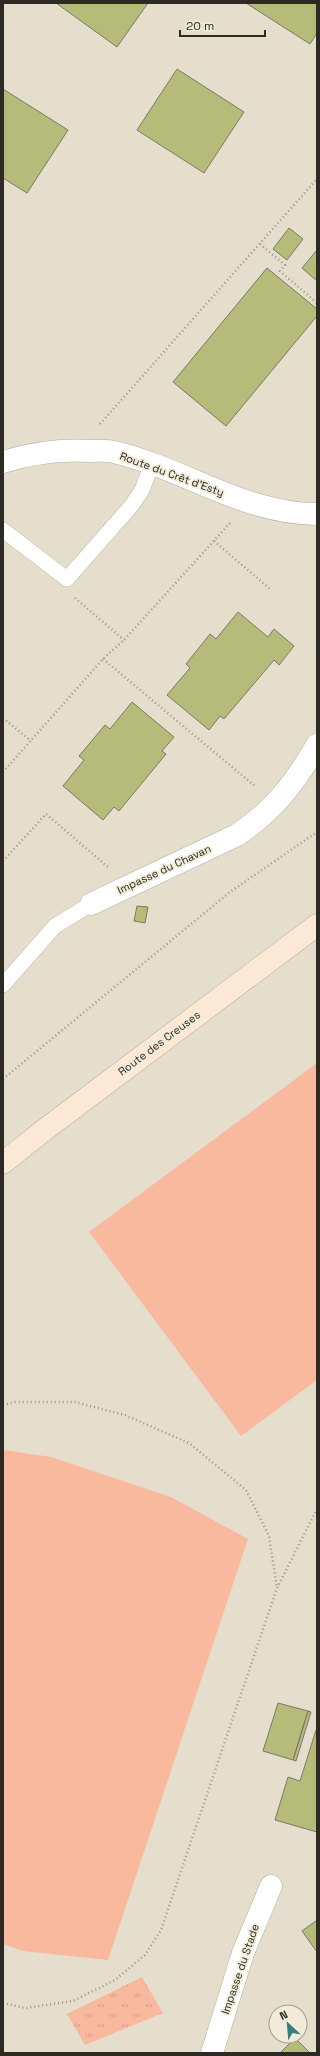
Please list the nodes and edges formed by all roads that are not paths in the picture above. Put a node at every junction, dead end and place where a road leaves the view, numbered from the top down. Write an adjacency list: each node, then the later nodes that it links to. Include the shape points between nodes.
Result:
1 (3, 462): 2 (street, Route du Crêt d'Esty, via 30,453 65,449 113,452)
2 (152, 464): 3 (street, Route du Crêt d'Esty, via 249,503 288,512); 4 (lane, via 142,490 132,505 67,579)
3 (317, 514)
4 (3, 530)
5 (317, 746): 6 (street, Impasse du Chavan, via 300,773 259,821 237,835)
6 (91, 904): 8 (lane, Impasse du Chavan, via 55,926)
7 (317, 925): 9 (main road, Route des Creuses)
8 (3, 985)
9 (3, 1163)
10 (271, 1886): 11 (street, Impasse du Stade, via 243,1953)
11 (212, 2053)

